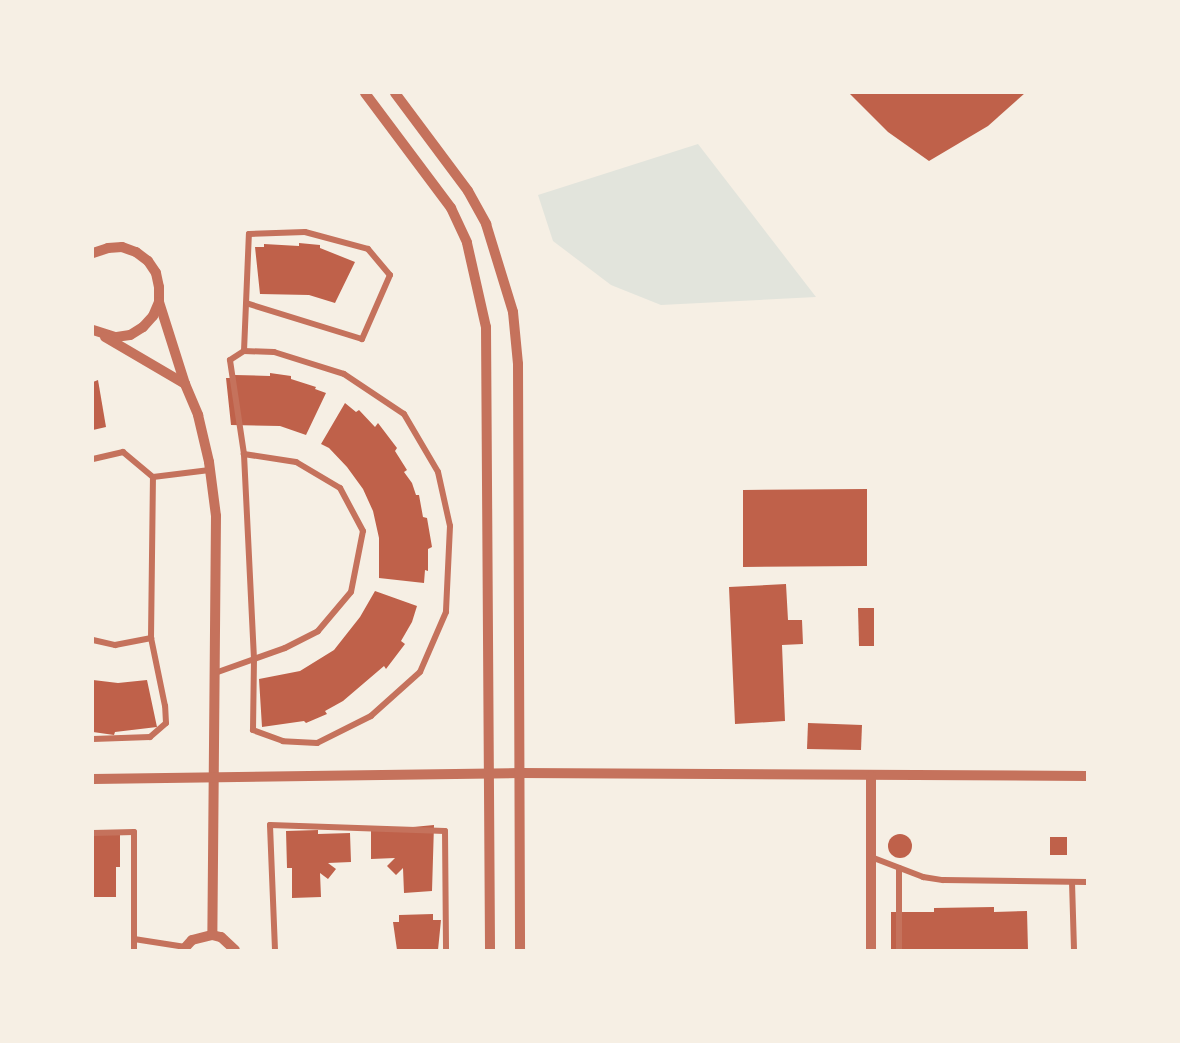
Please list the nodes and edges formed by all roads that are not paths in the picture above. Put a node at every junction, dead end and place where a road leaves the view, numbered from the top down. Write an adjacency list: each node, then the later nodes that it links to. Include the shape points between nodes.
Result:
1 (364, 93): 19 (street, via 451,208 467,243 478,283 486,327)
2 (395, 93): 18 (street, via 468,191 486,224 513,312 518,364)
3 (93, 253): 4 (street, via 108,248 136,252 156,273)
4 (159, 302): 6 (street, via 153,316 130,334 115,337); 8 (street)
5 (246, 303): 5 (street, via 362,339 390,275 368,249 305,231 249,234); 7 (street)
6 (96, 332): 8 (street)
7 (244, 351): 9 (street, via 230,360); 15 (street, via 274,352 344,375 404,414 438,472 450,526 446,612 420,672 371,716 317,743 282,741 253,730)
8 (185, 384): 11 (street, via 198,414)
9 (244, 453): 15 (street); 15 (street, via 296,462 340,488 363,531 351,592 332,615 318,631)
10 (93, 459): 12 (street, via 123,452)
11 (210, 470): 12 (street); 16 (street, via 216,516)
12 (153, 477): 13 (street)
13 (151, 638): 14 (street, via 115,645); 17 (street, via 166,723 150,737)
14 (93, 640)
15 (254, 659): 16 (street)
16 (215, 673): 23 (street)
17 (93, 740)
18 (519, 773): 19 (street); 20 (street); 37 (street)
19 (489, 775): 23 (street); 36 (street)
20 (871, 776): 21 (street); 25 (street)
21 (1087, 776)
22 (93, 779): 23 (street)
23 (214, 780): 29 (street)
24 (93, 833): 30 (street, via 134,832)
25 (870, 857): 26 (street); 38 (street)
26 (899, 868): 27 (street, via 943,880); 39 (street)
27 (1072, 882): 28 (street); 40 (street)
28 (1087, 882)
29 (212, 935): 31 (street, via 192,940); 33 (street, via 221,937)
30 (134, 939): 31 (street); 32 (street)
31 (184, 948)
32 (134, 950)
33 (235, 950)
34 (275, 950): 35 (street, via 270,825 445,831)
35 (446, 950)
36 (490, 950)
37 (520, 950)
38 (871, 950)
39 (899, 950)
40 (1074, 950)

